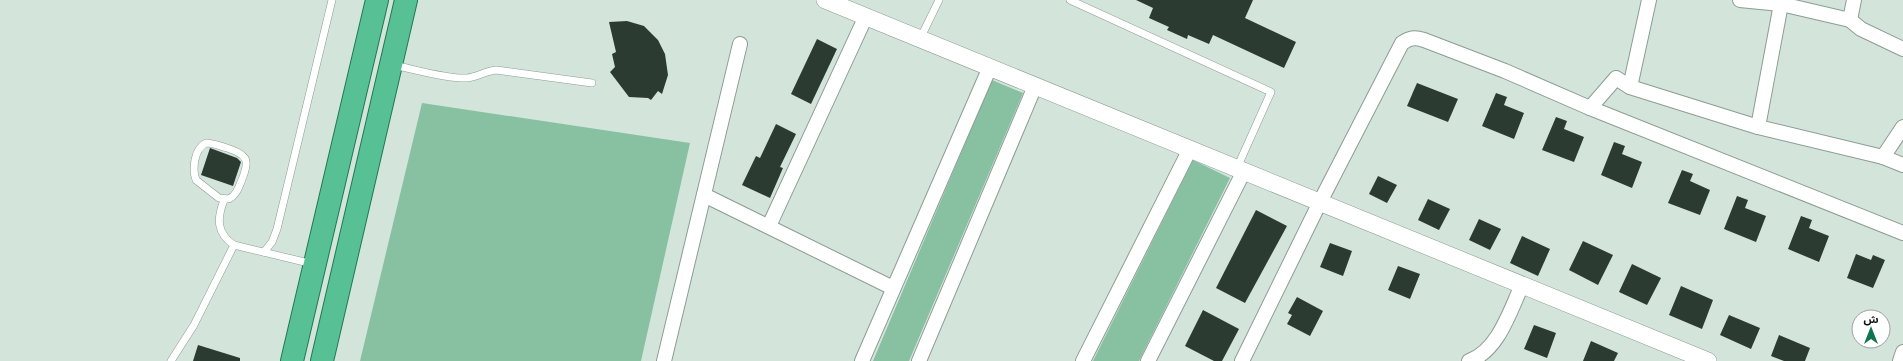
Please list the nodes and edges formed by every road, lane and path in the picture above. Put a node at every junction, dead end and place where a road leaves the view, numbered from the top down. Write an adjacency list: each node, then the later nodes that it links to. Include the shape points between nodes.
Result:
1 (332, 0): 35 (lane, via 278,229)
2 (377, 0): 16 (highway)
3 (406, 0): 17 (highway)
4 (826, 0): 11 (street)
5 (939, 0): 13 (lane)
6 (1070, 0): 28 (lane, via 1271,92)
7 (1649, 0): 21 (street)
8 (1740, 0): 10 (street)
9 (1854, 0): 12 (street)
10 (1781, 4): 12 (street); 23 (street)
11 (866, 16): 13 (street); 32 (street)
12 (1850, 20): 15 (street, via 1860,29)
13 (920, 39): 18 (street)
14 (740, 44): 29 (street)
15 (1903, 48)
16 (362, 57): 17 (highway); 36 (highway)
17 (391, 65): 19 (lane, via 464,78 496,70); 42 (highway)
18 (990, 68): 20 (street); 38 (street)
19 (592, 83)
20 (1034, 86): 25 (street); 45 (street)
21 (1630, 87): 22 (street, via 1616,78); 23 (street)
22 (1590, 108): 31 (street, via 1506,71 1424,40 1408,38 1402,43); 33 (street)
23 (1758, 127): 26 (street)
24 (1903, 127): 26 (street)
25 (1190, 149): 28 (street); 46 (street)
26 (1883, 157): 27 (street)
27 (1903, 165)
28 (1240, 170): 31 (street); 47 (street)
29 (704, 195): 32 (street); 43 (street)
30 (224, 200): 30 (lane, via 200,184 194,174 198,149 206,143 237,151 246,159 245,171 234,197); 34 (lane, via 218,217 218,226 228,241)
31 (1320, 202): 37 (street); 48 (street)
32 (769, 226): 38 (street)
33 (1903, 233)
34 (234, 245): 35 (lane); 40 (lane, via 198,318)
35 (264, 252): 36 (lane)
36 (314, 264): 41 (highway)
37 (1522, 285): 49 (street, via 1497,339 1477,358); 50 (street)
38 (893, 288): 44 (street)
39 (1903, 352): 51 (street)
40 (171, 361)
41 (292, 361)
42 (322, 361)
43 (664, 361)
44 (862, 361)
45 (919, 361)
46 (1083, 361)
47 (1148, 361)
48 (1242, 361)
49 (1469, 361)
50 (1708, 361)
51 (1900, 361)

